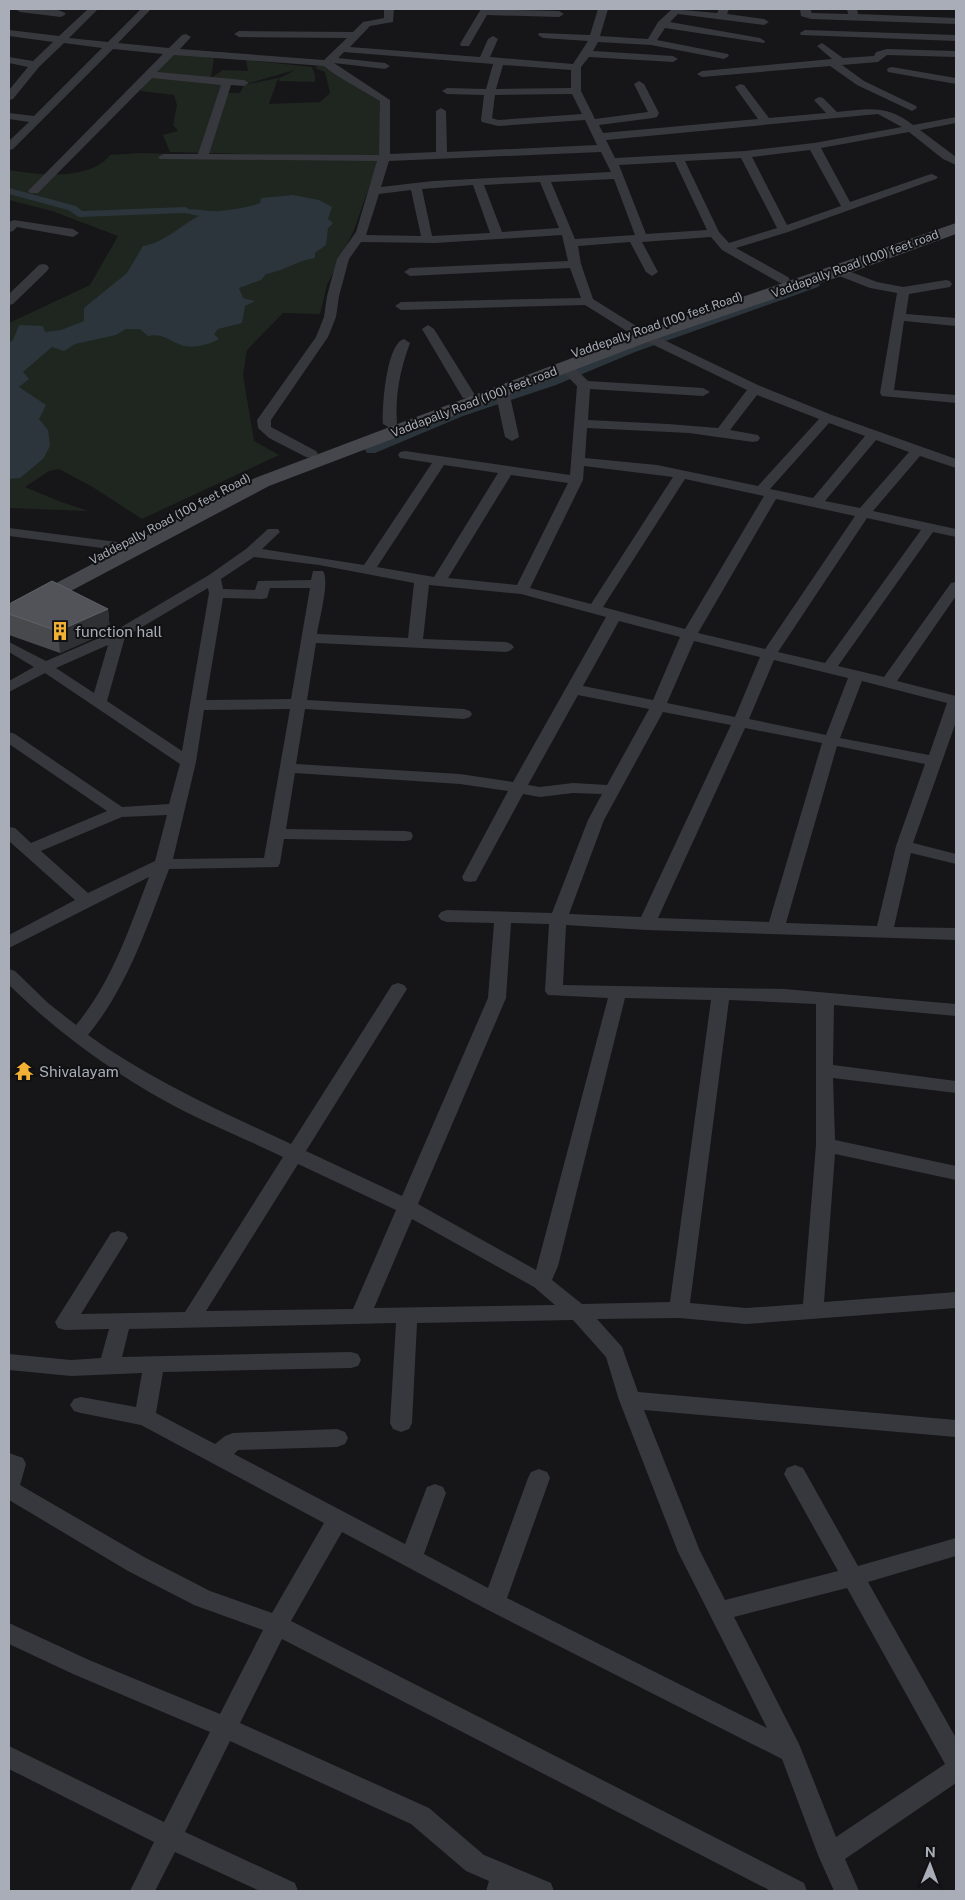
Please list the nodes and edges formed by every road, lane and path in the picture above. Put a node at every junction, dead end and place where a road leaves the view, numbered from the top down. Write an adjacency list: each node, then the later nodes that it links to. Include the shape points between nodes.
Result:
1 (20, 9): 10 (street)
2 (93, 9): 25 (street)
3 (146, 9): 30 (street)
4 (389, 9): 19 (street, via 389,20 366,24)
5 (603, 9): 22 (street)
6 (805, 9): 9 (street, via 805,14 811,16)
7 (485, 10): 11 (street); 29 (street)
8 (722, 12): 14 (street); 15 (street, via 676,11)
9 (852, 13): 12 (street)
10 (61, 14)
11 (559, 14)
12 (905, 14): 13 (street)
13 (956, 21)
14 (764, 22)
15 (659, 28): 26 (street); 27 (street); 28 (street)
16 (9, 33): 25 (street)
17 (805, 33): 23 (street)
18 (239, 34): 19 (street)
19 (356, 35): 32 (street)
20 (543, 35): 22 (street)
21 (186, 37): 33 (street)
22 (595, 38): 27 (street); 34 (street)
23 (956, 38)
24 (493, 39): 39 (street)
25 (61, 40): 30 (street); 43 (street)
26 (760, 41)
27 (651, 42): 36 (street)
28 (739, 42)
29 (465, 44)
30 (111, 45): 33 (street); 64 (street)
31 (822, 46): 42 (street)
32 (340, 49): 39 (street); 41 (street)
33 (170, 52): 41 (street); 47 (street)
34 (587, 54): 37 (street); 45 (street)
35 (956, 54): 42 (street, via 887,52 880,54 878,59)
36 (724, 56)
37 (673, 59)
38 (9, 60): 43 (street)
39 (484, 60): 40 (street)
40 (499, 61): 49 (street); 57 (street)
41 (329, 62): 44 (street); 77 (street, via 338,72 385,100)
42 (837, 62): 48 (street); 60 (street, via 848,77 859,84)
43 (35, 65): 58 (street)
44 (384, 66)
45 (576, 67): 49 (street); 56 (street)
46 (892, 70): 50 (street)
47 (148, 74): 51 (street); 87 (street)
48 (702, 74)
49 (542, 79): 56 (street); 57 (street)
50 (956, 81)
51 (227, 82): 52 (street); 76 (street)
52 (244, 83)
53 (639, 84): 65 (street, via 653,115)
54 (740, 87): 67 (street)
55 (447, 91): 57 (street)
56 (576, 91): 65 (street)
57 (490, 93): 65 (street, via 486,118 490,122)
58 (9, 97)
59 (819, 100): 63 (street)
60 (912, 108)
61 (441, 111): 74 (street)
62 (9, 116): 64 (street)
63 (836, 116): 67 (street); 68 (street, via 886,111)
64 (37, 120): 71 (street)
65 (590, 120): 69 (street)
66 (956, 120): 68 (street)
67 (766, 122): 69 (street)
68 (909, 129): 70 (street); 80 (street)
69 (599, 137): 72 (street)
70 (814, 146): 73 (street); 88 (street)
71 (9, 147)
72 (605, 148): 74 (street); 79 (street)
73 (745, 154): 78 (street); 92 (street)
74 (442, 155): 77 (street)
75 (164, 157): 76 (street)
76 (202, 157): 77 (street)
77 (384, 158): 86 (street)
78 (679, 159): 79 (street); 95 (street)
79 (612, 162): 81 (street)
80 (956, 162)
81 (618, 175): 83 (street); 99 (street)
82 (932, 177): 88 (street)
83 (545, 180): 84 (street); 93 (street)
84 (477, 182): 85 (street); 96 (street)
85 (416, 188): 86 (street); 98 (street)
86 (374, 191): 97 (street, via 362,232)
87 (34, 192)
88 (847, 207): 92 (street)
89 (956, 219): 107 (main road, Vaddepally Road (100 feet Road))
90 (10, 225): 94 (street)
91 (956, 228): 106 (main road, Vaddapally Road (100) feet road)
92 (784, 230): 101 (street)
93 (566, 231): 96 (street); 100 (street)
94 (73, 233)
95 (714, 233): 99 (street); 101 (street)
96 (497, 235): 98 (street)
97 (357, 238): 98 (street); 132 (street, via 343,259 330,317 322,337 264,420 265,428 274,435)
98 (427, 239)
99 (638, 239): 100 (street); 105 (street)
100 (571, 243): 102 (street)
101 (726, 247): 107 (street)
102 (575, 264): 104 (street); 111 (street)
103 (43, 268): 110 (street)
104 (410, 272)
105 (652, 272)
106 (843, 274): 109 (street); 116 (main road, Vaddapally Road (100) feet road)
107 (784, 280): 116 (main road, Vaddepally Road (100 feet Road))
108 (946, 284): 109 (street)
109 (903, 291): 113 (street)
110 (9, 300)
111 (588, 301): 112 (street); 116 (street)
112 (401, 306)
113 (899, 317): 114 (street); 123 (street, via 887,393)
114 (956, 322)
115 (428, 329): 121 (street)
116 (650, 338): 118 (main road, Vaddapally Road (100) feet road); 119 (street); 121 (main road, Vaddepally Road (100 feet Road), via 523,372)
117 (404, 343): 125 (street, via 394,368 388,399)
118 (574, 375): 120 (street); 122 (main road, Vaddapally Road (100) feet road); 126 (street)
119 (755, 389): 124 (street); 127 (street)
120 (703, 392)
121 (468, 395): 125 (main road, Vaddepally Road (100 feet Road))
122 (504, 396): 129 (street); 161 (main road, Vaddapally Road (100) feet road, via 262,482)
123 (956, 399)
124 (827, 418): 128 (street); 140 (street)
125 (390, 424): 132 (main road, Vaddepally Road (100 feet Road))
126 (582, 424): 127 (street, via 665,426); 135 (street)
127 (722, 432): 130 (street)
128 (874, 434): 131 (street); 141 (street)
129 (512, 437)
130 (754, 438)
131 (918, 450): 136 (street); 142 (street)
132 (311, 454): 147 (main road, Vaddepally Road (100 feet Road), via 243,479)
133 (405, 455): 134 (street)
134 (440, 461): 137 (street); 150 (street)
135 (579, 461): 138 (street, via 657,469); 139 (street)
136 (956, 464)
137 (506, 471): 139 (street); 153 (street)
138 (682, 475): 140 (street); 159 (street)
139 (576, 480): 156 (street)
140 (766, 492): 141 (street); 163 (street)
141 (816, 503): 142 (street)
142 (864, 513): 143 (street); 168 (street)
143 (930, 527): 145 (street); 170 (street)
144 (273, 532): 148 (street)
145 (956, 533)
146 (11, 534): 147 (street)
147 (117, 546): 158 (main road, Vaddepally Road (100 feet Road))
148 (251, 552): 149 (street); 151 (street)
149 (318, 560): 150 (street); 154 (street)
150 (368, 570): 152 (street)
151 (214, 578): 157 (street); 162 (street)
152 (422, 580): 153 (street); 165 (street)
153 (439, 581): 156 (street)
154 (318, 584): 157 (street, via 263,584 262,596); 164 (street)
155 (956, 586): 172 (street)
156 (522, 590): 159 (street)
157 (216, 594): 178 (street)
158 (9, 605)
159 (595, 609): 160 (street)
160 (615, 615): 163 (street); 174 (street)
161 (9, 616)
162 (118, 635): 169 (street); 176 (street)
163 (689, 635): 168 (street); 179 (street)
164 (311, 638): 165 (street); 177 (street)
165 (415, 642): 167 (street)
166 (9, 646): 169 (street)
167 (506, 647)
168 (769, 654): 170 (street); 181 (street)
169 (45, 667): 173 (street); 176 (street)
170 (828, 669): 171 (street)
171 (857, 675): 172 (street); 182 (street)
172 (888, 683): 175 (street)
173 (9, 686)
174 (573, 690): 179 (street); 187 (street)
175 (956, 701): 184 (street)
176 (99, 703): 185 (street)
177 (300, 704): 178 (street); 180 (street); 186 (street)
178 (198, 705): 185 (street)
179 (658, 706): 181 (street); 188 (street)
180 (464, 714)
181 (740, 723): 182 (street); 203 (street)
182 (831, 741): 184 (street); 204 (street)
183 (12, 745): 190 (street)
184 (934, 761): 194 (street)
185 (188, 762): 189 (street)
186 (289, 768): 187 (street, via 460,779); 192 (street)
187 (518, 788): 188 (street, via 540,792 573,788); 198 (street)
188 (612, 790): 202 (street, via 596,820)
189 (176, 809): 190 (street); 197 (street)
190 (119, 812): 195 (street)
191 (9, 832): 195 (street)
192 (277, 834): 193 (street); 197 (street, via 272,864)
193 (405, 836)
194 (904, 846): 196 (street); 205 (street)
195 (30, 850): 199 (street)
196 (956, 860)
197 (163, 864): 199 (street); 214 (street, via 115,984)
198 (470, 877)
199 (86, 901): 207 (street)
200 (447, 916): 201 (street)
201 (503, 918): 202 (street); 220 (street, via 497,998)
202 (558, 919): 203 (street); 210 (street, via 554,991)
203 (646, 924): 204 (street)
204 (776, 928): 205 (street)
205 (884, 932): 206 (street)
206 (956, 934)
207 (9, 942)
208 (9, 975): 214 (street)
209 (398, 989): 218 (street)
210 (618, 992): 211 (street); 222 (street, via 548,1266)
211 (721, 994): 212 (street); 224 (street)
212 (825, 999): 213 (street); 215 (street)
213 (956, 1010)
214 (78, 1036): 218 (street, via 173,1097)
215 (824, 1070): 216 (street); 217 (street)
216 (956, 1087)
217 (826, 1145): 219 (street); 225 (street)
218 (294, 1156): 220 (street); 229 (street)
219 (956, 1173)
220 (407, 1208): 222 (street); 228 (street)
221 (118, 1238): 230 (street, via 66,1322)
222 (541, 1282): 226 (street)
223 (956, 1300): 225 (street)
224 (679, 1310): 225 (street, via 746,1316); 226 (street)
225 (813, 1311)
226 (578, 1312): 227 (street); 235 (street, via 615,1353)
227 (407, 1314): 228 (street); 238 (street)
228 (360, 1316): 229 (street)
229 (191, 1319): 230 (street)
230 (121, 1321): 234 (street)
231 (351, 1360): 233 (street)
232 (9, 1362): 234 (street, via 71,1368)
233 (154, 1364): 234 (street); 237 (street)
234 (110, 1366)
235 (630, 1400): 239 (street); 252 (street, via 689,1552)
236 (81, 1405): 237 (street)
237 (145, 1417): 241 (street)
238 (401, 1422)
239 (956, 1428)
240 (337, 1438): 241 (street, via 233,1442)
241 (218, 1454): 247 (street)
242 (9, 1462): 245 (street, via 15,1464)
243 (795, 1474): 250 (street)
244 (539, 1478): 251 (street)
245 (9, 1488): 253 (street, via 144,1568 202,1598)
246 (435, 1493): 249 (street)
247 (338, 1519): 249 (street); 253 (street)
248 (956, 1547): 250 (street)
249 (411, 1558): 251 (street)
250 (853, 1577): 252 (street); 258 (street)
251 (494, 1602): 256 (street)
252 (719, 1611): 256 (street)
253 (277, 1625): 255 (street); 266 (street)
254 (9, 1633): 255 (street, via 81,1668)
255 (224, 1727): 260 (street); 262 (street, via 420,1816)
256 (791, 1752): 261 (street)
257 (9, 1757): 260 (street)
258 (956, 1760)
259 (956, 1770): 261 (street)
260 (169, 1838): 263 (street); 264 (street)
261 (830, 1855): 267 (street)
262 (501, 1883): 265 (street)
263 (142, 1891)
264 (286, 1891)
265 (542, 1891)
266 (795, 1891)
267 (847, 1891)

